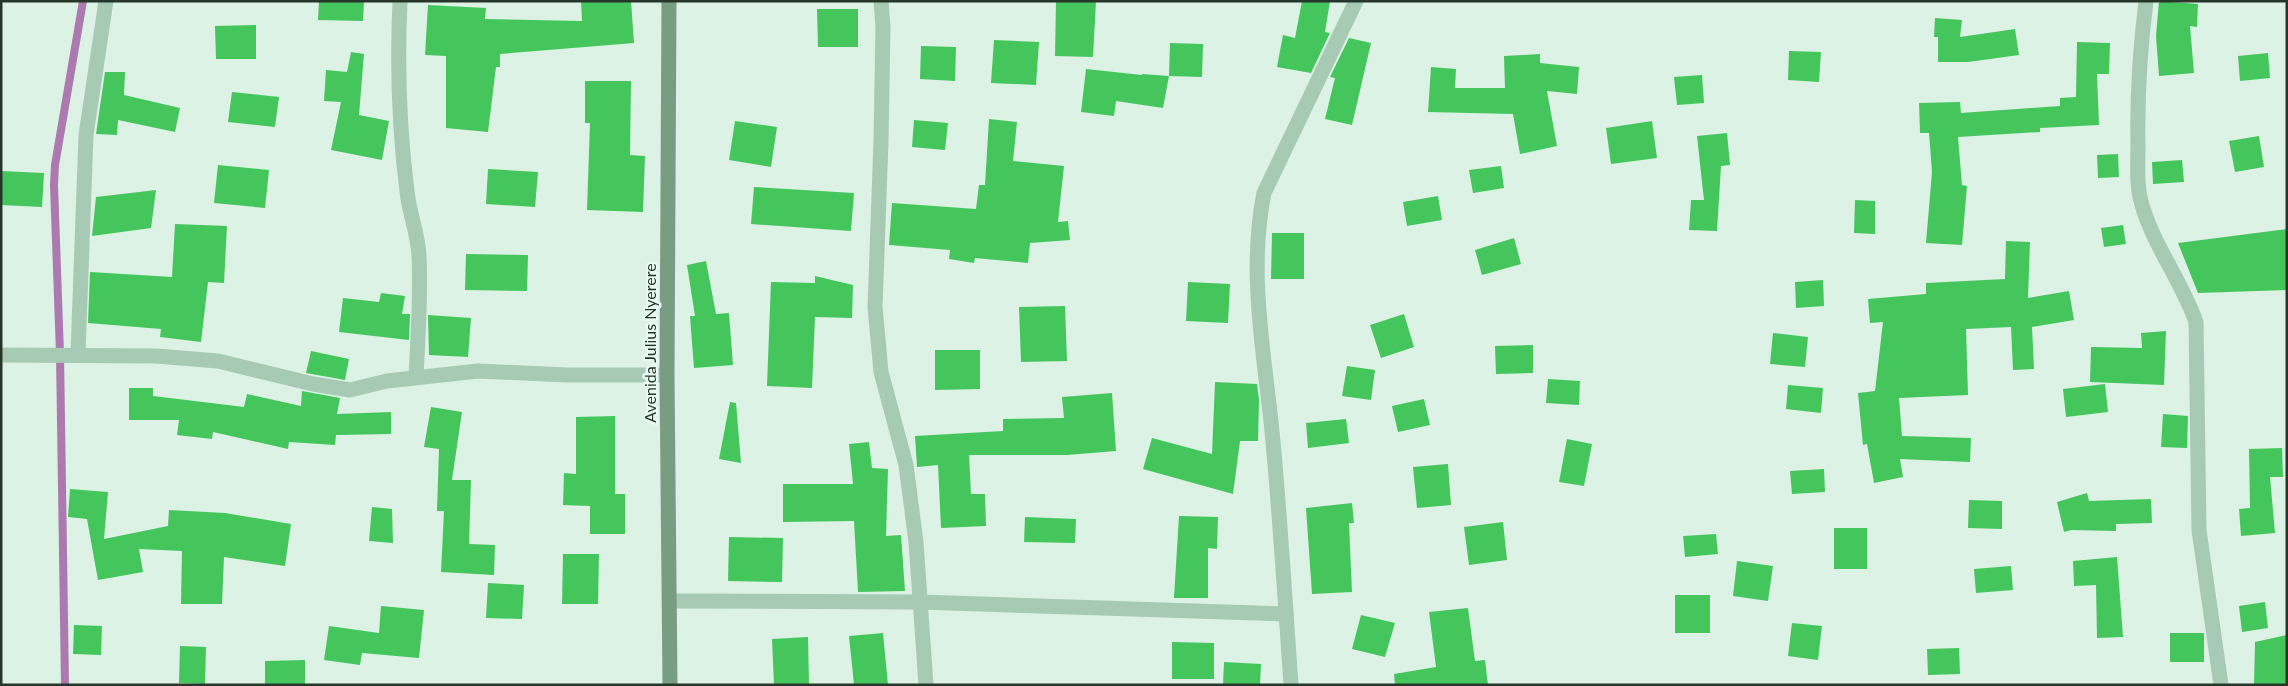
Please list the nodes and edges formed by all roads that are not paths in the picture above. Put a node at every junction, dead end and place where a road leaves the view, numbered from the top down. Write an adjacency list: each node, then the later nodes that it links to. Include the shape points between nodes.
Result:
1 (106, 1): 7 (street, via 86,134)
2 (400, 1): 10 (street, via 397,60 401,140 407,198 419,253)
3 (669, 1): 9 (street, Avenida Julius Nyerere)
4 (881, 1): 12 (street, via 881,141 875,307 881,372 906,465)
5 (1356, 1): 13 (street, via 1264,193 1259,220 1256,261)
6 (2146, 1): 17 (street, via 2137,111 2138,178 2141,204 2148,223 2196,322 2199,530)
7 (78, 354): 8 (street); 10 (street, via 218,360 350,390)
8 (1, 355)
9 (667, 375): 10 (street, via 478,371); 11 (street, Avenida Julius Nyerere)
10 (416, 377)
11 (671, 601): 12 (street); 14 (street, Avenida Julius Nyerere)
12 (920, 602): 13 (street); 15 (street)
13 (1286, 614): 16 (street)
14 (670, 685)
15 (926, 685)
16 (1291, 685)
17 (2221, 685)

